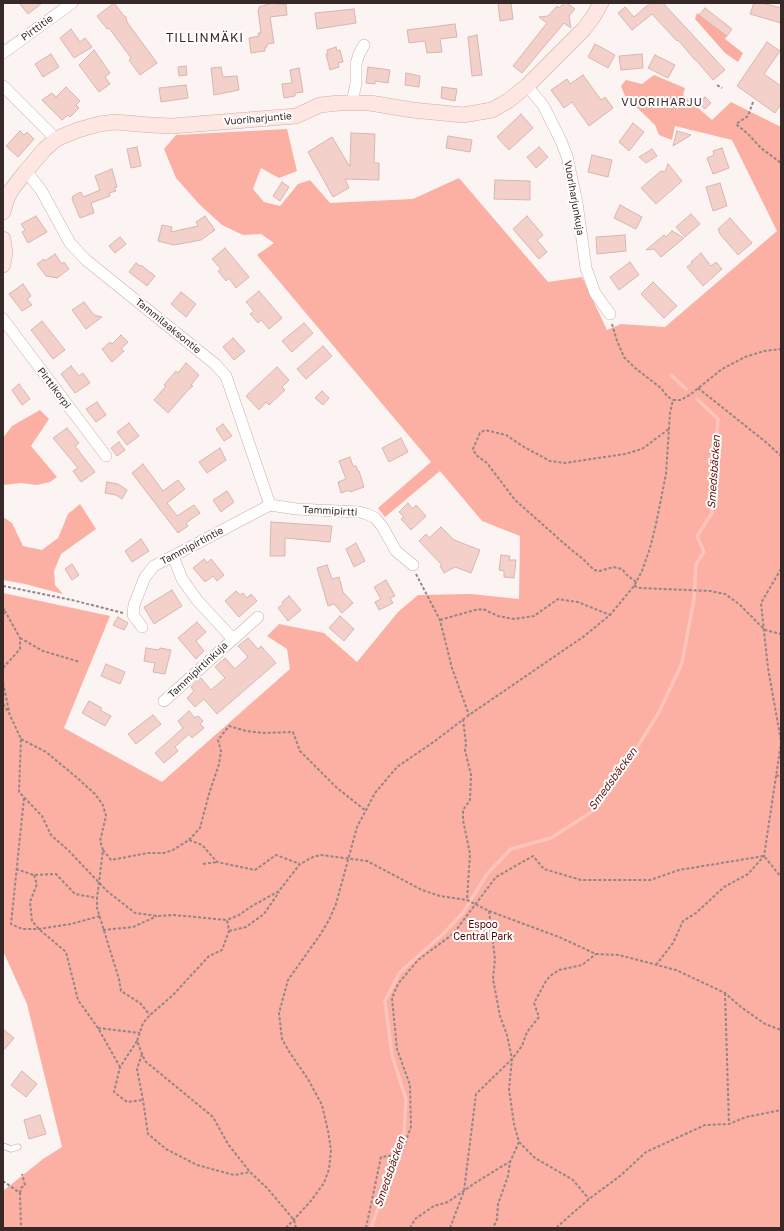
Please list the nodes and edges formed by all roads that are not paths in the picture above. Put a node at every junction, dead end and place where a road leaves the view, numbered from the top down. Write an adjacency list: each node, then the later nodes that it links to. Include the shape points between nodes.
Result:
1 (72, 3): 4 (street, Pirttitie)
2 (601, 3): 6 (street, Vuoriharjuntie, via 584,29)
3 (364, 45): 7 (street, via 356,64)
4 (3, 53)
5 (3, 86): 8 (street)
6 (527, 86): 7 (street, Vuoriharjuntie, via 492,110 463,115); 13 (street, Vuoriharjunkuja, via 542,105 567,156 586,268 594,293)
7 (352, 103): 8 (street, Vuoriharjuntie, via 320,105 296,116 172,126 115,122 78,130)
8 (56, 140): 9 (street, Vuoriharjuntie)
9 (26, 171): 10 (street, Vuoriharjuntie, via 10,194); 16 (street, Tammilaaksontie, via 41,190 70,243 86,260 226,376)
10 (3, 212)
11 (3, 239): 12 (street)
12 (3, 265)
13 (610, 314)
14 (3, 319): 15 (street, Pirttikorpi)
15 (106, 456)
16 (270, 505): 17 (street, Tammipirtintie); 18 (street, Tammipirtti, via 367,514 376,518 396,551)
17 (173, 556): 20 (street, Tammipirtintie, via 154,566 145,577 134,604 133,615); 21 (street, Tammipirtinkuja, via 182,579 193,595)
18 (413, 565)
19 (258, 616): 21 (street, Tammipirtinkuja)
20 (142, 627)
21 (232, 638): 22 (street, Tammipirtinkuja)
22 (164, 701)
23 (3, 1146): 24 (lane, via 11,1149)
24 (18, 1147)

